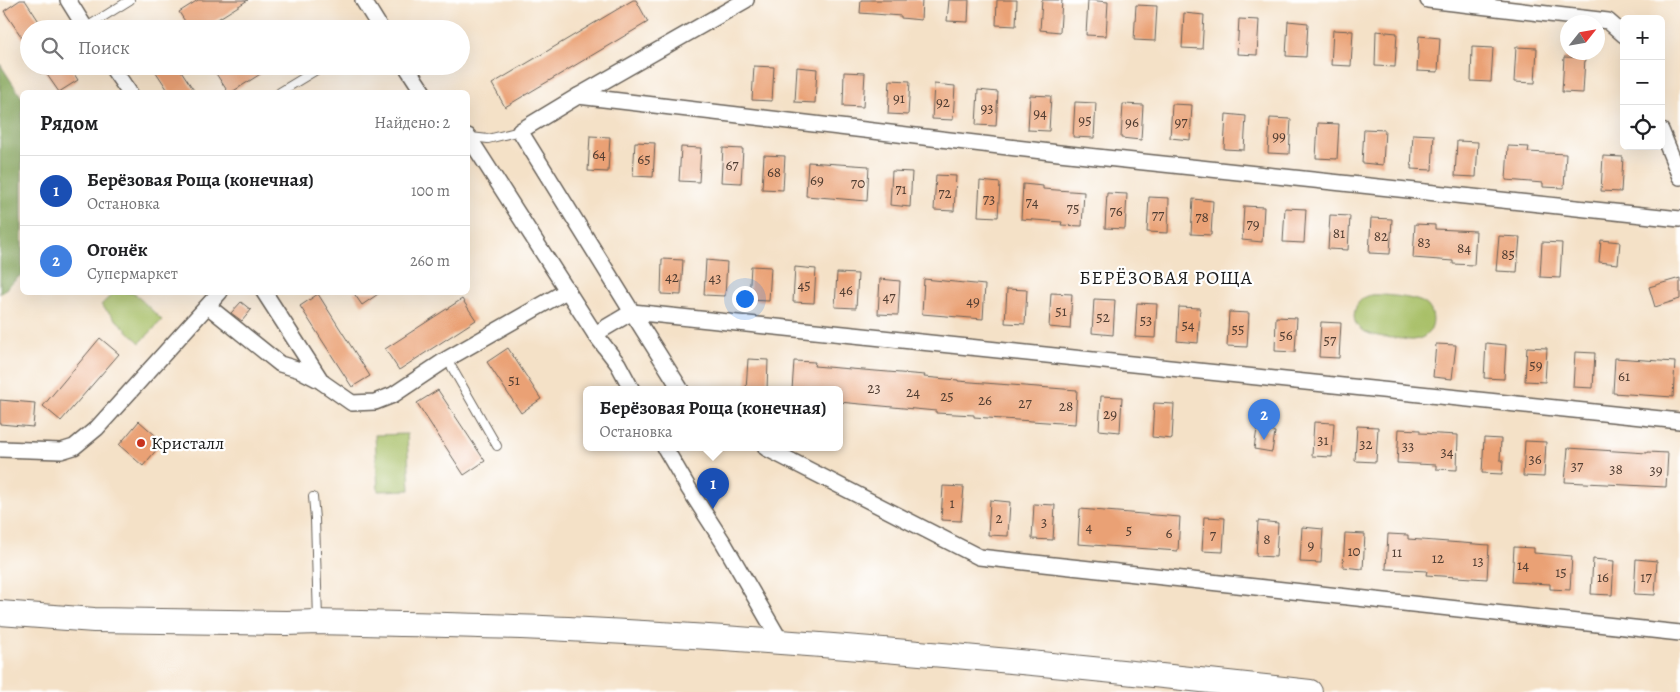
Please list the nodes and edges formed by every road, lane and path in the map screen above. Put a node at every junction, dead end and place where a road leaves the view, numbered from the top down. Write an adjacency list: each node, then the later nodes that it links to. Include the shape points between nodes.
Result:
1 (68, 0): 6 (street)
2 (130, 0): 7 (lane)
3 (363, 0): 8 (street)
4 (746, 0): 16 (street)
5 (1428, 0): 9 (street, via 1608,21)
6 (80, 20)
7 (100, 20)
8 (375, 20)
9 (1620, 32)
10 (117, 75): 13 (street)
11 (308, 75): 14 (lane)
12 (412, 75): 15 (street)
13 (128, 90)
14 (283, 90)
15 (422, 90)
16 (578, 96): 17 (street); 22 (street, via 1058,153)
17 (520, 131): 18 (lane, via 488,139); 27 (street)
18 (470, 137)
19 (470, 139): 23 (street)
20 (1665, 140): 21 (street)
21 (1680, 177)
22 (1680, 219)
23 (568, 290): 28 (street); 29 (street)
24 (218, 295): 26 (street)
25 (266, 295): 30 (street)
26 (209, 307): 30 (street, via 280,364); 35 (street, via 97,428 74,446 61,451)
27 (632, 312): 28 (street); 32 (street); 33 (street)
28 (595, 334): 31 (street)
29 (447, 359): 30 (street, via 393,396 375,402 352,403); 34 (lane)
30 (322, 382)
31 (630, 386)
32 (678, 386)
33 (1680, 420)
34 (497, 446)
35 (0, 449)
36 (667, 451): 42 (street)
37 (772, 451): 41 (street, via 979,558)
38 (313, 496): 40 (lane)
39 (0, 613): 40 (main road, via 94,620)
40 (318, 622): 42 (main road, via 567,629)
41 (1680, 633)
42 (781, 642): 43 (main road, via 1172,676)
43 (1310, 692)

